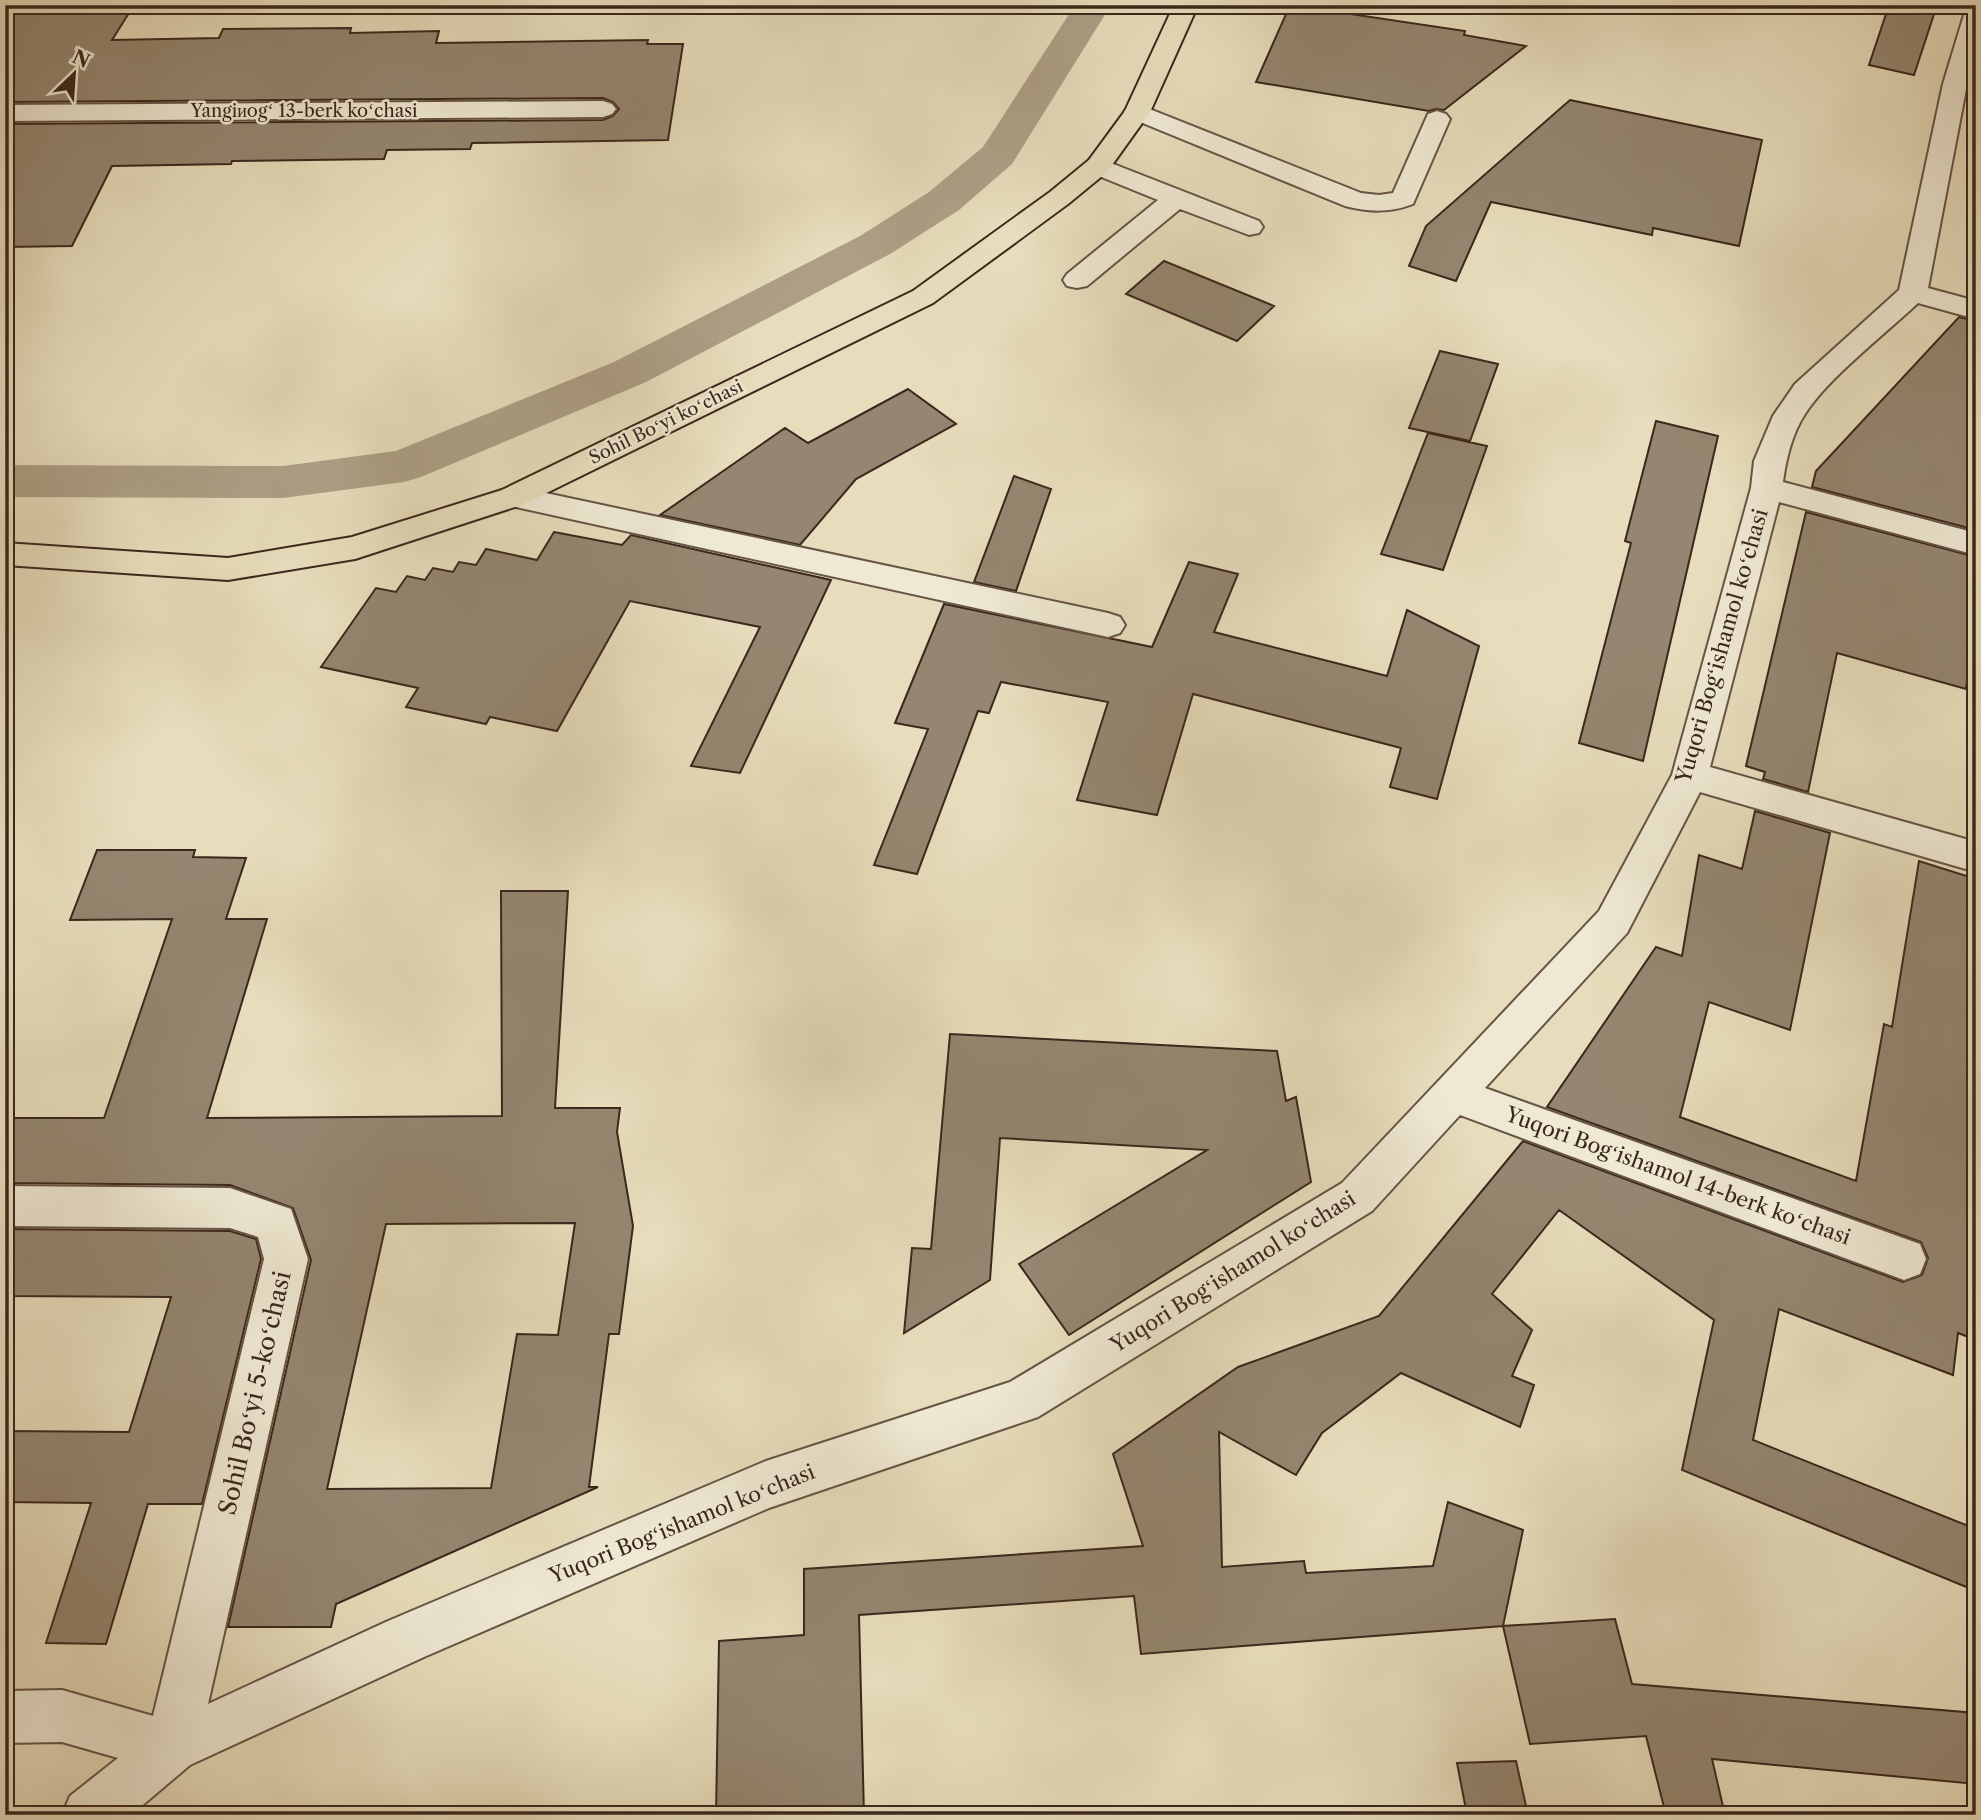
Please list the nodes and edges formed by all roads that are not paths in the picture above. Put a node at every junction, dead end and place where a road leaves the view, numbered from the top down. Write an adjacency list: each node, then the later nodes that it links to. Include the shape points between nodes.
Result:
1 (1186, 5): 5 (main road, Sohil Boʻyi koʻchasi)
2 (1976, 10): 3 (street)
3 (1965, 86): 12 (street)
4 (603, 110): 6 (street, Yangiиogʻ 13-berk koʻchasi)
5 (1137, 112): 7 (street, via 1342,195 1375,204 1404,198); 8 (main road, Sohil Boʻyi koʻchasi)
6 (5, 113)
7 (1437, 119)
8 (1098, 166): 9 (street); 15 (main road, Sohil Boʻyi koʻchasi, via 923,297)
9 (1177, 198): 10 (street); 11 (street)
10 (1249, 227)
11 (1077, 280)
12 (1913, 293): 13 (street); 14 (street, Yuqori Bogʻishamol koʻchasi, via 1806,391 1770,461)
13 (1976, 310)
14 (1767, 488): 16 (street); 19 (street, Yuqori Bogʻishamol koʻchasi)
15 (513, 497): 17 (main road, Sohil Boʻyi koʻchasi, via 355,548 228,569); 18 (street)
16 (1976, 544)
17 (5, 554)
18 (1108, 625)
19 (1690, 775): 20 (street); 21 (street, Yuqori Bogʻishamol koʻchasi, via 1614,922)
20 (1976, 857)
21 (1451, 1094): 23 (street, Yuqori Bogʻishamol 14-berk koʻchasi); 25 (street, Yuqori Bogʻishamol koʻchasi, via 1357,1197 1022,1401 766,1485 406,1639)
22 (5, 1206): 25 (street, Sohil Boʻyi 5-koʻchasi, via 230,1208 276,1223 286,1259)
23 (1904, 1259)
24 (5, 1717): 25 (street, via 62,1716)
25 (172, 1747): 26 (street, Yuqori Bogʻishamol koʻchasi)
26 (89, 1815)

